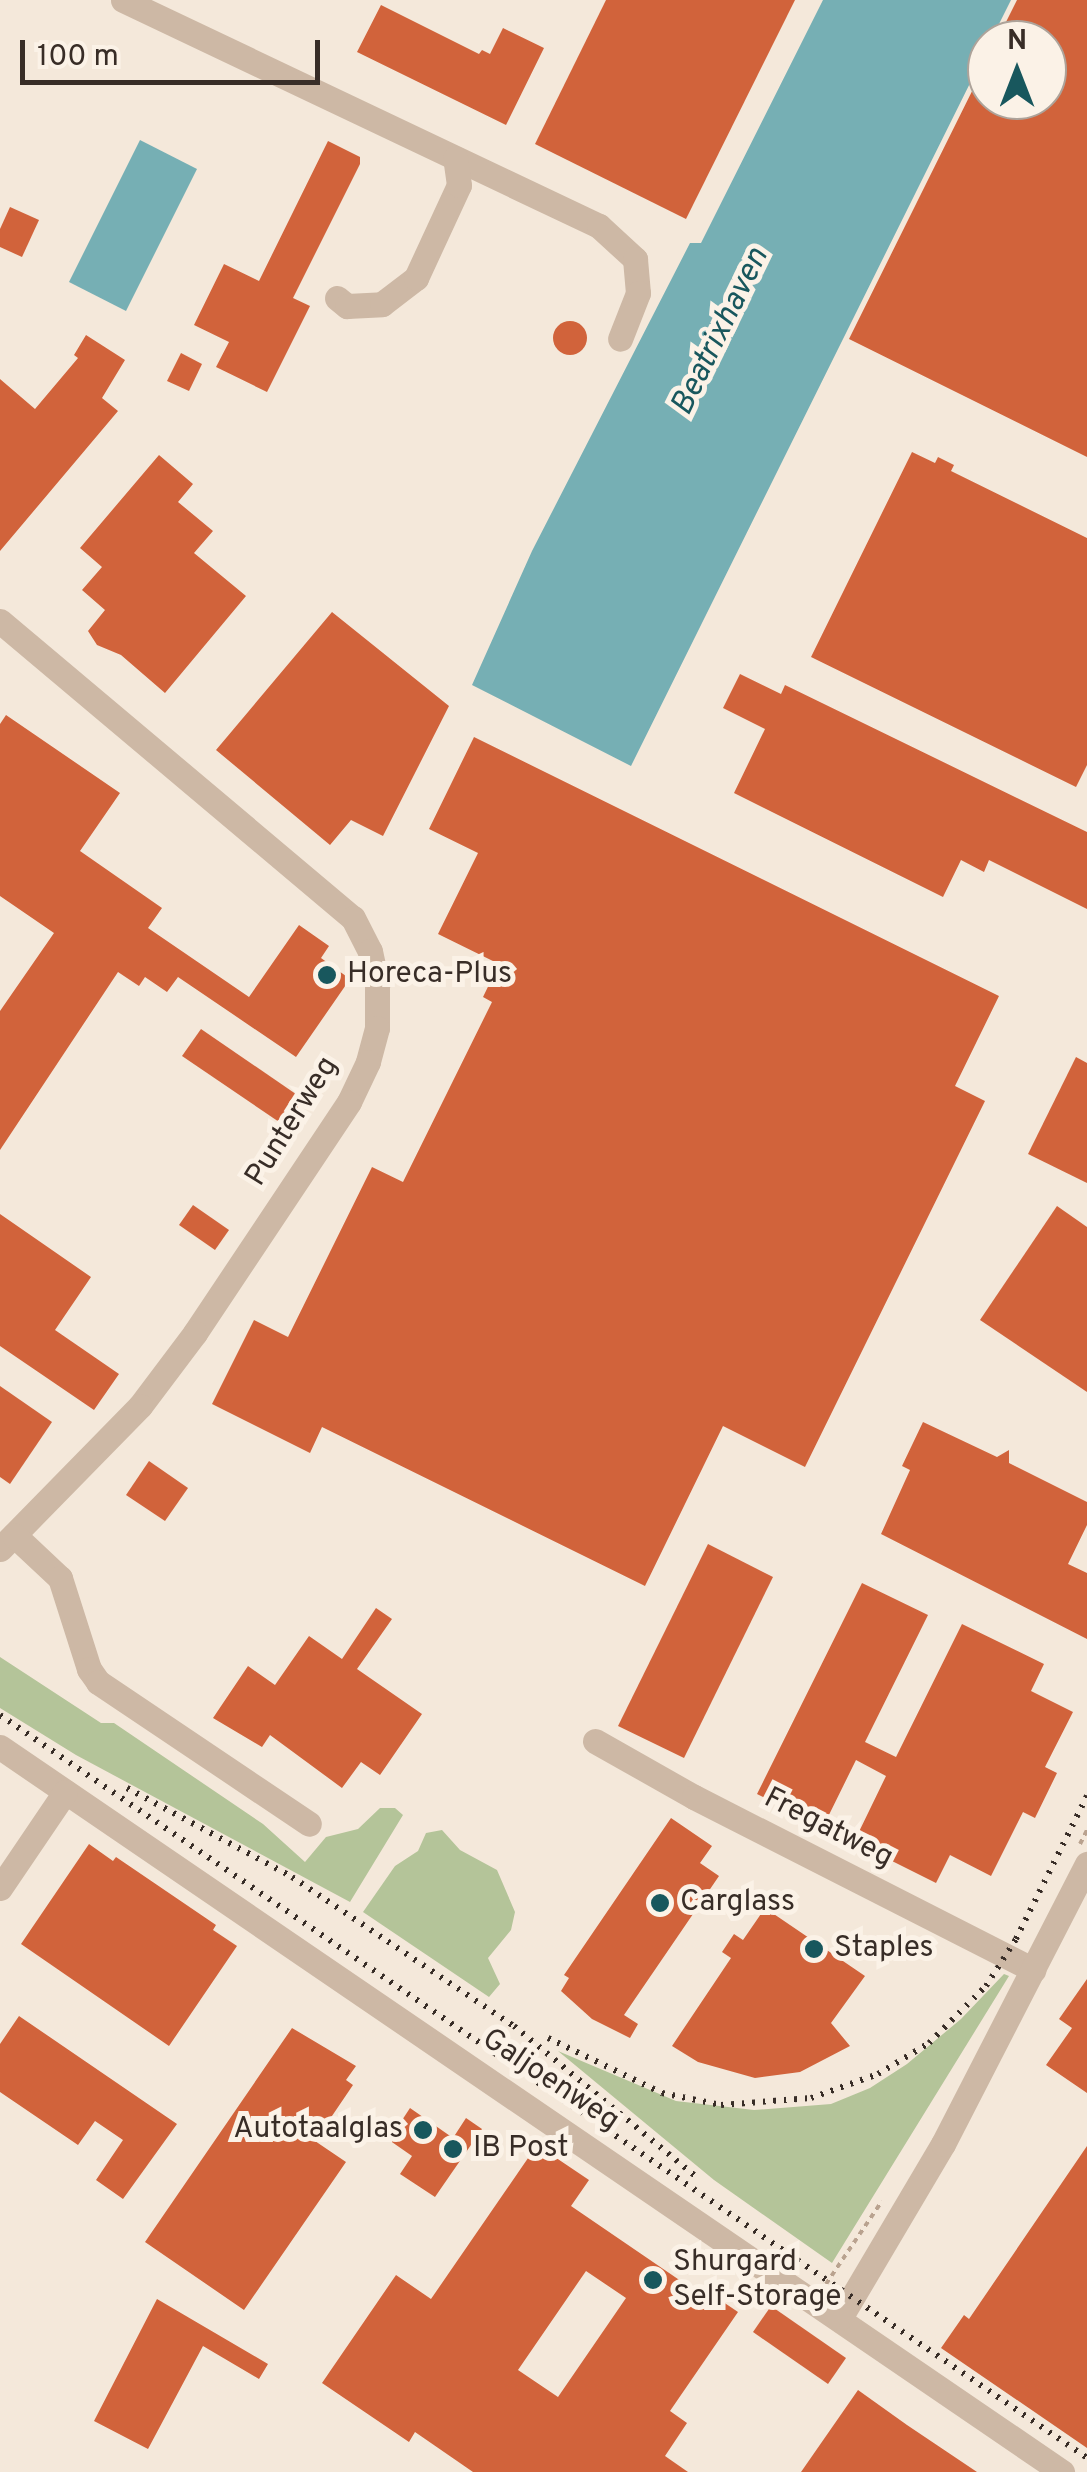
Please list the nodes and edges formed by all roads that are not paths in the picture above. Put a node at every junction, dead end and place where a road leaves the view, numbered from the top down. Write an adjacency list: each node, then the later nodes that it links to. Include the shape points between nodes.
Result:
1 (123, 0): 2 (street)
2 (455, 158): 3 (street, via 459,185 416,278 382,304 347,306); 4 (street, via 599,226 635,260 638,293)
3 (337, 298)
4 (620, 339)
5 (0, 621): 6 (street, Punterweg, via 354,918 377,985 377,1028 349,1102 140,1406)
6 (7, 1542): 10 (street, via 60,1578 98,1682)
7 (595, 1741): 13 (street, Fregatweg)
8 (0, 1747): 9 (street, Galjoenweg)
9 (65, 1792): 12 (street); 14 (street, Galjoenweg)
10 (309, 1824)
11 (1087, 1864): 13 (street)
12 (0, 1888)
13 (1034, 1970): 14 (street, via 943,2144)
14 (840, 2318): 15 (street, Galjoenweg)
15 (1062, 2472)

